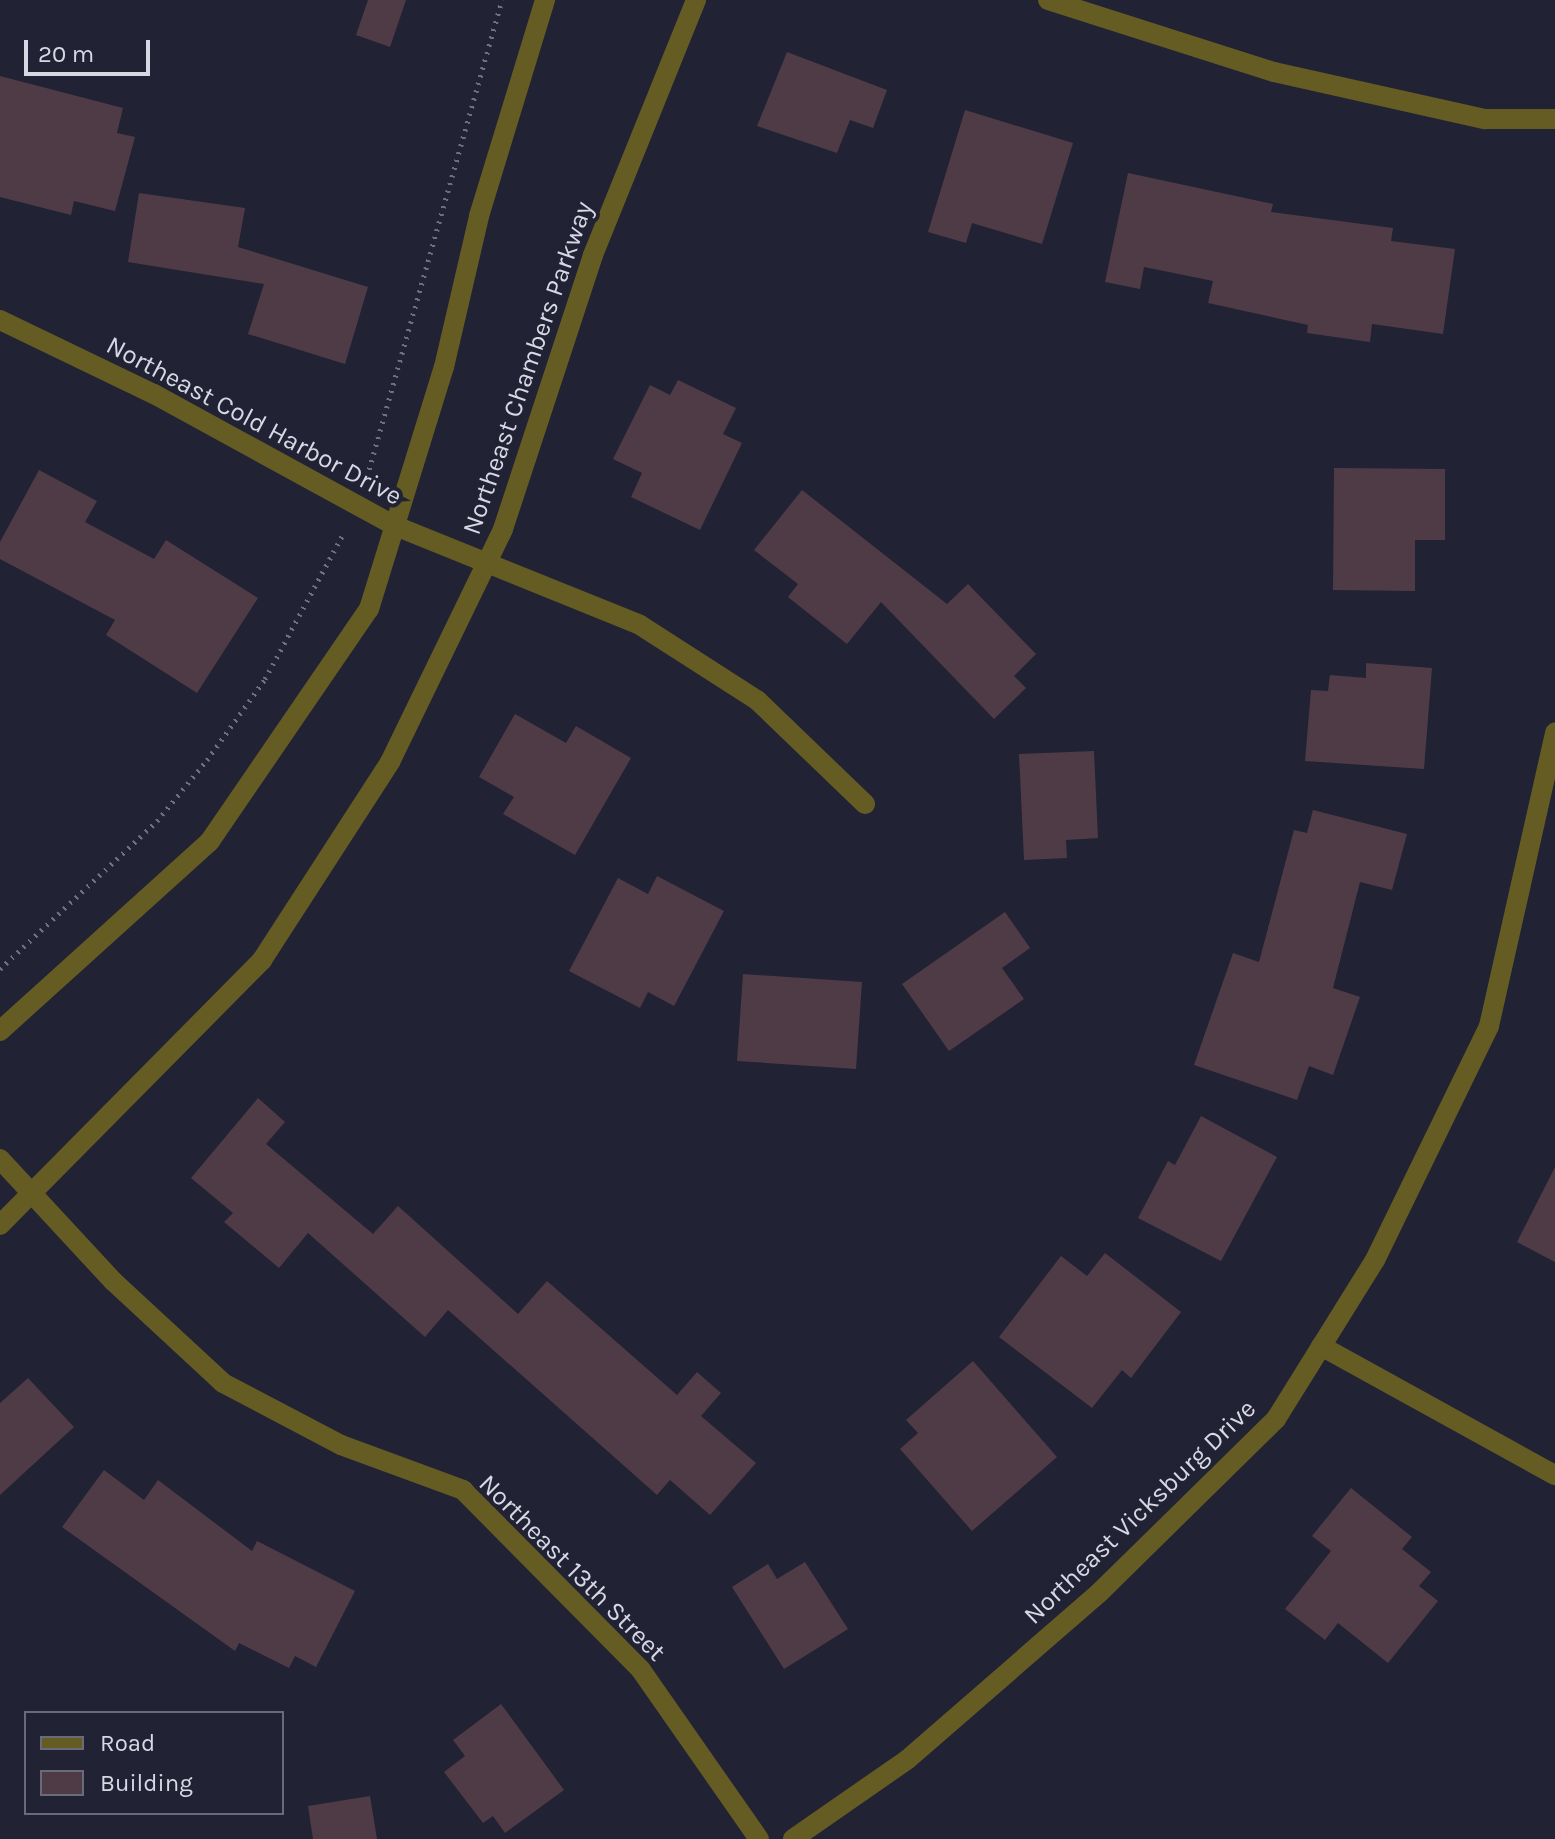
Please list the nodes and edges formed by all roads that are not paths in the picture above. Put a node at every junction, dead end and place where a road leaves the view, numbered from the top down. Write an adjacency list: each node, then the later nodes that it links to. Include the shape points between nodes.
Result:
1 (545, 0): 6 (street, via 479,216 444,367)
2 (696, 0): 7 (street, Northeast Chambers Parkway, via 593,255 503,529)
3 (1048, 0): 4 (street, via 1274,72 1485,119)
4 (1555, 119)
5 (0, 320): 6 (street, Northeast Cold Harbor Drive, via 154,394)
6 (393, 525): 7 (street, Northeast Cold Harbor Drive); 11 (street, via 369,609 210,841)
7 (487, 561): 10 (street, Northeast Cold Harbor Drive, via 640,625 757,700); 13 (street, Northeast Chambers Parkway, via 390,762 262,960)
8 (1555, 732): 9 (street, Northeast Vicksburg Drive)
9 (1551, 765): 15 (street, Northeast Vicksburg Drive, via 1489,1026 1375,1260)
10 (865, 804)
11 (0, 1031)
12 (0, 1159): 13 (street, Northeast 13th Street)
13 (31, 1192): 14 (street, Northeast Chambers Parkway); 17 (street, Northeast 13th Street, via 113,1281 223,1383 341,1445 463,1490 641,1670)
14 (0, 1225)
15 (1321, 1346): 16 (street); 18 (street, Northeast Vicksburg Drive, via 1276,1419 1100,1592 908,1759)
16 (1555, 1475)
17 (759, 1839)
18 (793, 1839)

